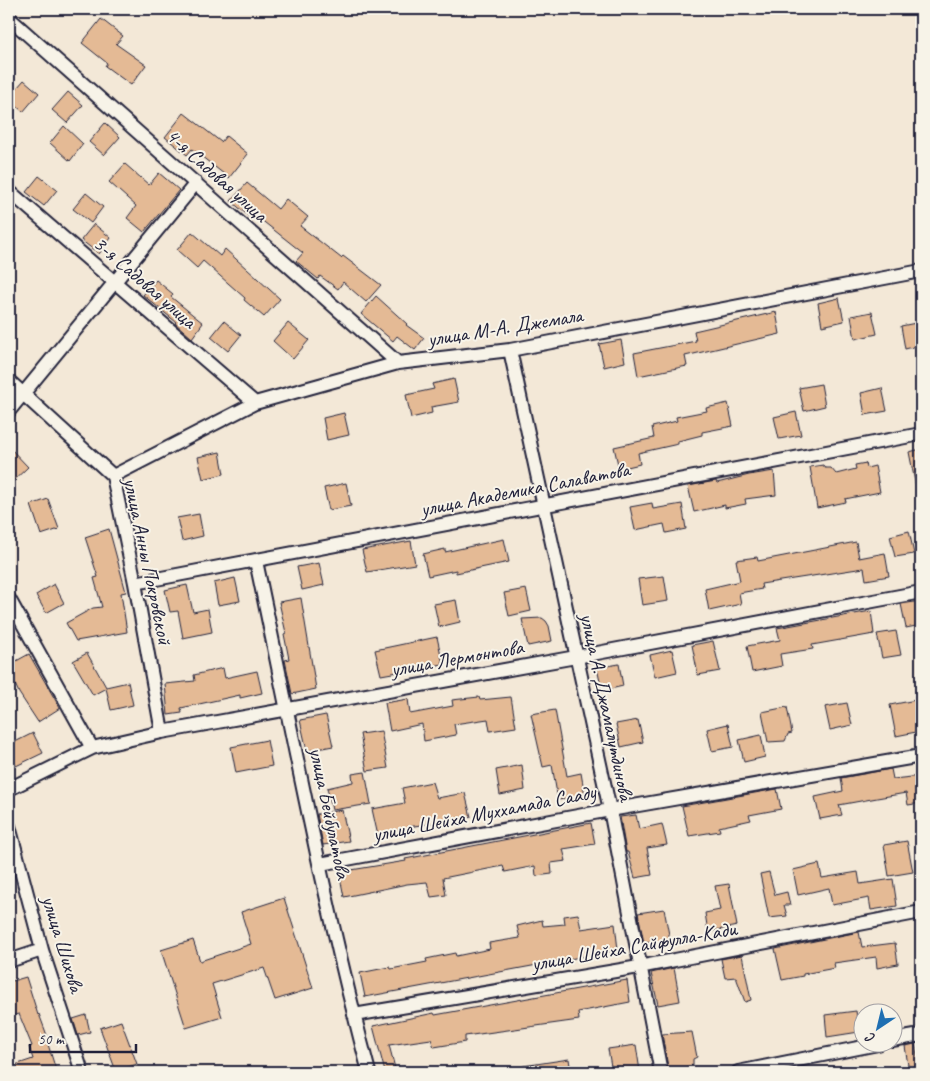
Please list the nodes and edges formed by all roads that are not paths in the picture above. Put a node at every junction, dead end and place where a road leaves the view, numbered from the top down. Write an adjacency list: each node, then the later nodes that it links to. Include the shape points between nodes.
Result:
1 (9, 18): 2 (street, 4-я Садовая улица)
2 (196, 183): 5 (street); 7 (street, 4-я Садовая улица)
3 (9, 192): 5 (street, 3-я Садовая улица)
4 (921, 271): 6 (street, улица М-А. Джемала)
5 (114, 282): 9 (street); 10 (street, 3-я Садовая улица)
6 (510, 350): 7 (street, улица М-А. Джемала); 14 (street, улица А. Джамалутдинова)
7 (398, 363): 10 (street, улица М-А. Джемала)
8 (9, 380): 9 (street, улица Анны Покровской)
9 (22, 394): 11 (street); 13 (street, улица Анны Покровской)
10 (255, 403): 13 (street, улица М-А. Джемала)
11 (9, 411)
12 (921, 434): 14 (street, улица Академика Салаватова)
13 (113, 476): 16 (street, улица Анны Покровской)
14 (544, 506): 15 (street, улица Академика Салаватова); 19 (street, улица А. Джамалутдинова)
15 (256, 561): 16 (street, улица Академика Салаватова); 20 (street, улица Бейбулатова)
16 (136, 584): 21 (street, улица Анны Покровской)
17 (921, 592): 19 (street, улица Лермонтова)
18 (9, 599): 22 (street)
19 (576, 657): 20 (street, улица Лермонтова); 25 (street, улица А. Джамалутдинова)
20 (287, 709): 21 (street, улица Лермонтова); 27 (street, улица Бейбулатова)
21 (162, 732): 22 (street, улица Лермонтова)
22 (92, 748): 24 (street, улица Лермонтова)
23 (921, 756): 25 (street, улица Шейха Муххамада Сааду)
24 (9, 789)
25 (610, 810): 27 (street, улица Шейха Муххамада Сааду); 31 (street, улица А. Джамалутдинова)
26 (9, 826): 29 (street, улица Шихова)
27 (320, 864): 32 (street, улица Бейбулатова)
28 (921, 912): 31 (street, улица Шейха Сайфулла-Кади)
29 (42, 950): 30 (street); 36 (street, улица Шихова)
30 (9, 961)
31 (639, 967): 32 (street, улица Шейха Сайфулла-Кади); 38 (street, улица А. Джамалутдинова)
32 (354, 1015): 37 (street, улица Бейбулатова)
33 (921, 1035): 34 (street)
34 (902, 1038)
35 (852, 1049): 39 (street)
36 (82, 1072)
37 (369, 1072)
38 (661, 1072)
39 (738, 1072)

